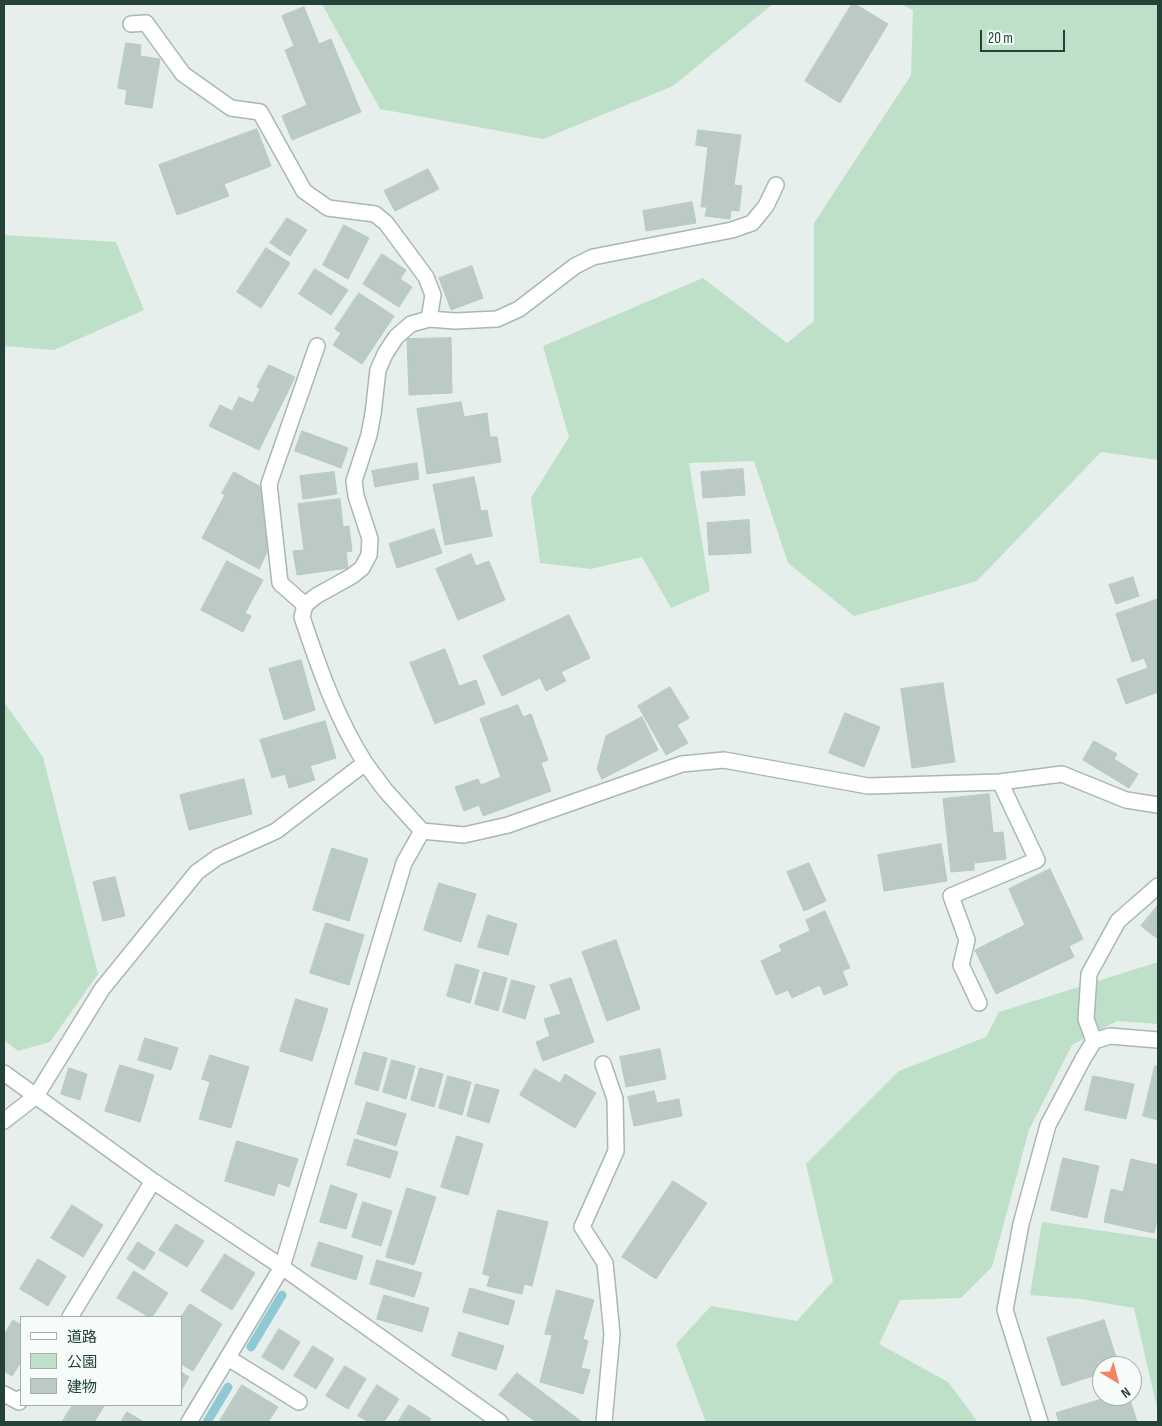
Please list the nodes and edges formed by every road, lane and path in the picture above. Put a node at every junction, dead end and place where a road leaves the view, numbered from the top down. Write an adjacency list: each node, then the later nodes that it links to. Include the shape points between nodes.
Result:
1 (131, 24): 3 (street, via 146,23 184,74 230,108 260,112 304,191 328,208 374,214 386,224 426,277 432,295)
2 (776, 185): 3 (street, via 766,206 752,223 732,230 593,257 575,266 519,309 497,319)
3 (429, 319): 5 (street, via 411,324 396,337 378,370 369,435 354,481 370,539 369,554 362,568 352,576)
4 (317, 346): 5 (street, via 269,484 280,583)
5 (305, 605): 6 (street, via 302,617 331,701)
6 (366, 763): 9 (street); 16 (street, via 276,831 218,857 197,872 102,989)
7 (1000, 782): 8 (street, via 1062,774 1126,800); 9 (street, via 868,786 724,760 682,764 508,825 464,835); 11 (street, via 1037,860 951,896 967,940 961,965)
8 (1158, 805)
9 (422, 831): 19 (street, via 404,863)
10 (1158, 886): 13 (street, via 1118,921 1089,974 1086,1019)
11 (979, 1003)
12 (1158, 1040): 13 (street, via 1110,1036)
13 (1094, 1041): 28 (street, via 1048,1125 1021,1224 1005,1310)
14 (603, 1064): 27 (street, via 615,1099 616,1151 582,1227 605,1263 612,1334)
15 (4, 1073): 16 (street)
16 (36, 1096): 17 (street); 18 (street)
17 (4, 1121)
18 (153, 1181): 19 (street); 20 (street)
19 (282, 1267): 21 (street); 26 (street)
20 (71, 1316)
21 (228, 1358): 24 (street); 25 (street)
22 (4, 1394): 23 (street, via 18,1402)
23 (20, 1399)
24 (299, 1402)
25 (189, 1422)
26 (500, 1422)
27 (604, 1422)
28 (1040, 1422)

